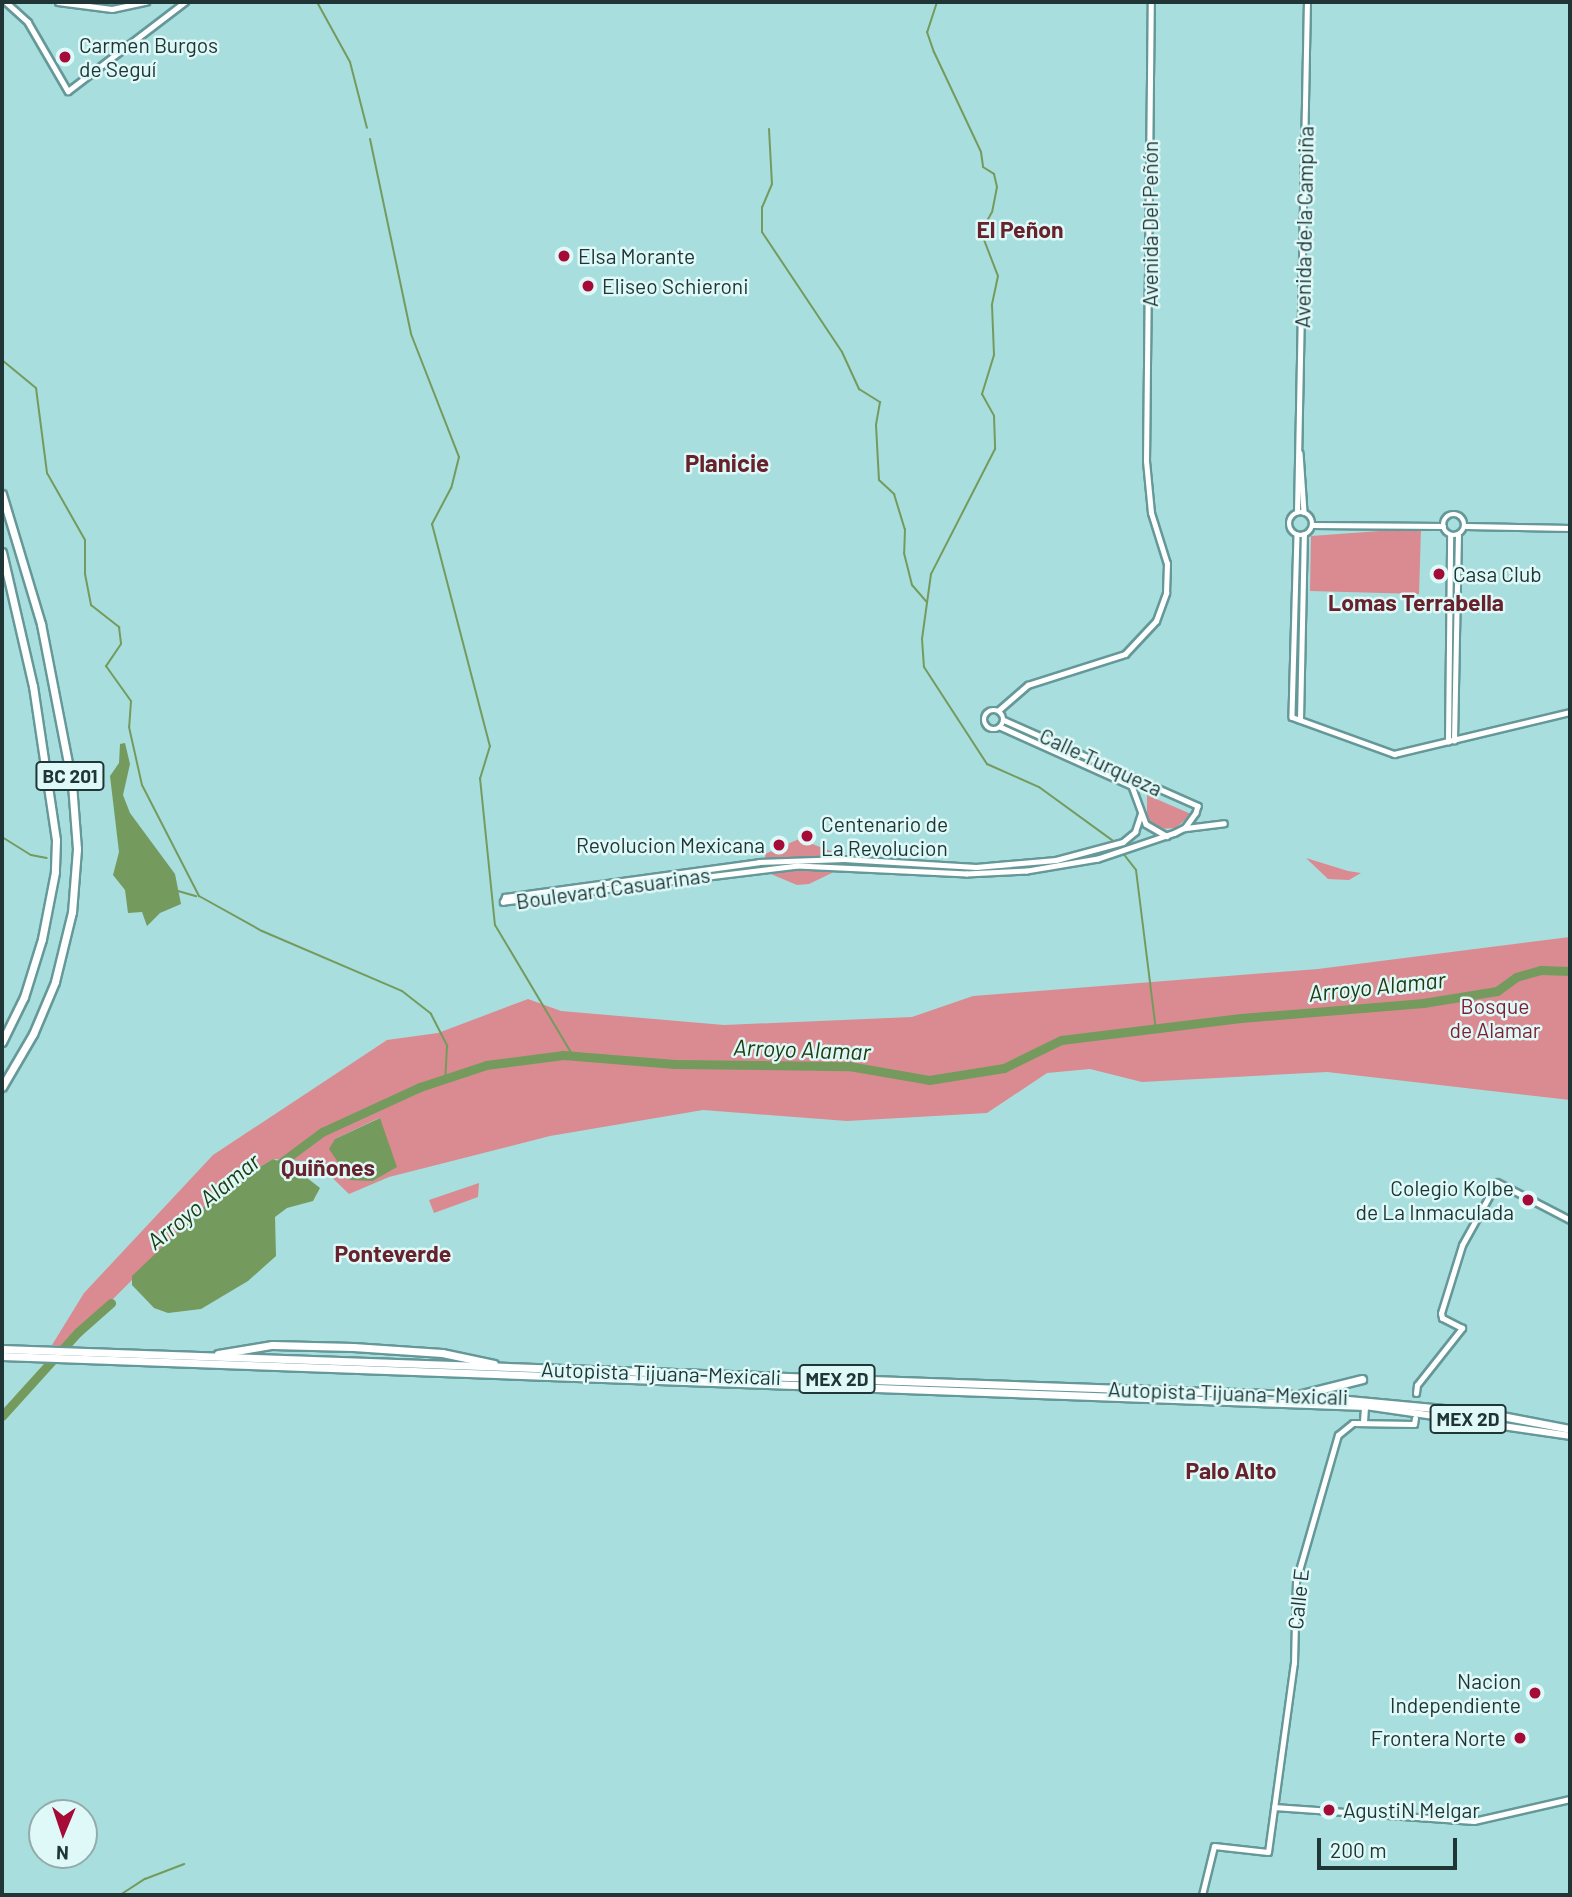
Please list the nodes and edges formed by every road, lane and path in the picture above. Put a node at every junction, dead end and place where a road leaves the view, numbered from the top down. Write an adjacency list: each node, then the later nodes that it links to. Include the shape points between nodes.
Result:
1 (6, 2): 4 (street, via 28,22 68,90)
2 (58, 2): 3 (street, via 117,9)
3 (146, 2)
4 (185, 2)
5 (1151, 2): 18 (street, Avenida Del Peñón, via 1146,446 1151,513 1168,579 1156,621 1125,654 1028,685)
6 (1307, 2): 8 (street, Avenida de la Campiña)
7 (2, 494): 31 (highway, BC 201, via 41,624 72,784 77,849 72,912 55,982 33,1034)
8 (1301, 512): 9 (street); 13 (street, Avenida de la Campiña, via 1289,523)
9 (1312, 525): 10 (street); 14 (street)
10 (1443, 526): 11 (street, via 1454,513); 15 (street)
11 (1465, 526): 12 (street); 16 (street)
12 (1570, 528)
13 (1297, 535): 14 (street); 21 (street, via 1292,717)
14 (1304, 535): 21 (street)
15 (1450, 536): 16 (street); 23 (street)
16 (1458, 536): 23 (street)
17 (2, 552): 30 (highway, BC 201, via 24,640 56,840 42,939 24,997)
18 (999, 710): 20 (street); 22 (street, via 988,711 984,721 991,729)
19 (1570, 712): 23 (street)
20 (1004, 720): 22 (street); 26 (street, Calle Turqueza, via 1198,806)
21 (1300, 720): 23 (street, via 1389,754)
22 (1001, 727): 24 (street, Calle Turqueza, via 1132,786)
23 (1451, 741)
24 (1141, 814): 27 (street, via 1149,827); 28 (street, Boulevard Casuarinas, via 1130,837)
25 (1224, 823): 26 (street, Boulevard Casuarinas)
26 (1185, 828): 27 (street, Boulevard Casuarinas)
27 (1167, 836): 29 (street, Boulevard Casuarinas)
28 (1096, 851): 29 (street); 29 (street, Boulevard Casuarinas, via 993,867 844,859 759,862 503,899 507,903 765,868 836,866 984,874)
29 (1098, 859)
30 (2, 1042)
31 (2, 1087)
32 (1570, 1220): 39 (main road, via 1497,1182 1457,1257 1441,1315 1462,1328 1417,1385)
33 (2, 1349): 35 (highway, Autopista Tijuana-Mexicali / MEX 2D)
34 (2, 1356): 35 (highway, Autopista Tijuana-Mexicali / MEX 2D)
35 (102, 1356): 36 (highway, Autopista Tijuana-Mexicali / MEX 2D); 41 (highway, Autopista Tijuana-Mexicali / MEX 2D)
36 (210, 1357): 37 (highway, Autopista Tijuana-Mexicali / MEX 2D); 37 (highway, via 272,1345 353,1347 442,1353)
37 (505, 1367): 40 (highway, Autopista Tijuana-Mexicali / MEX 2D)
38 (1362, 1379): 40 (highway)
39 (1416, 1394)
40 (1295, 1395): 44 (highway, Autopista Tijuana-Mexicali / MEX 2D, via 1486,1413)
41 (1366, 1406): 43 (highway); 45 (highway, Autopista Tijuana-Mexicali / MEX 2D)
42 (1415, 1418): 43 (main road, via 1414,1424)
43 (1364, 1422): 47 (main road, Calle E, via 1347,1425 1338,1436 1296,1581 1294,1663)
44 (1570, 1429)
45 (1570, 1436)
46 (1570, 1799): 47 (street, via 1474,1821)
47 (1274, 1807): 48 (main road, Calle E, via 1268,1852 1214,1846)
48 (1202, 1895)

